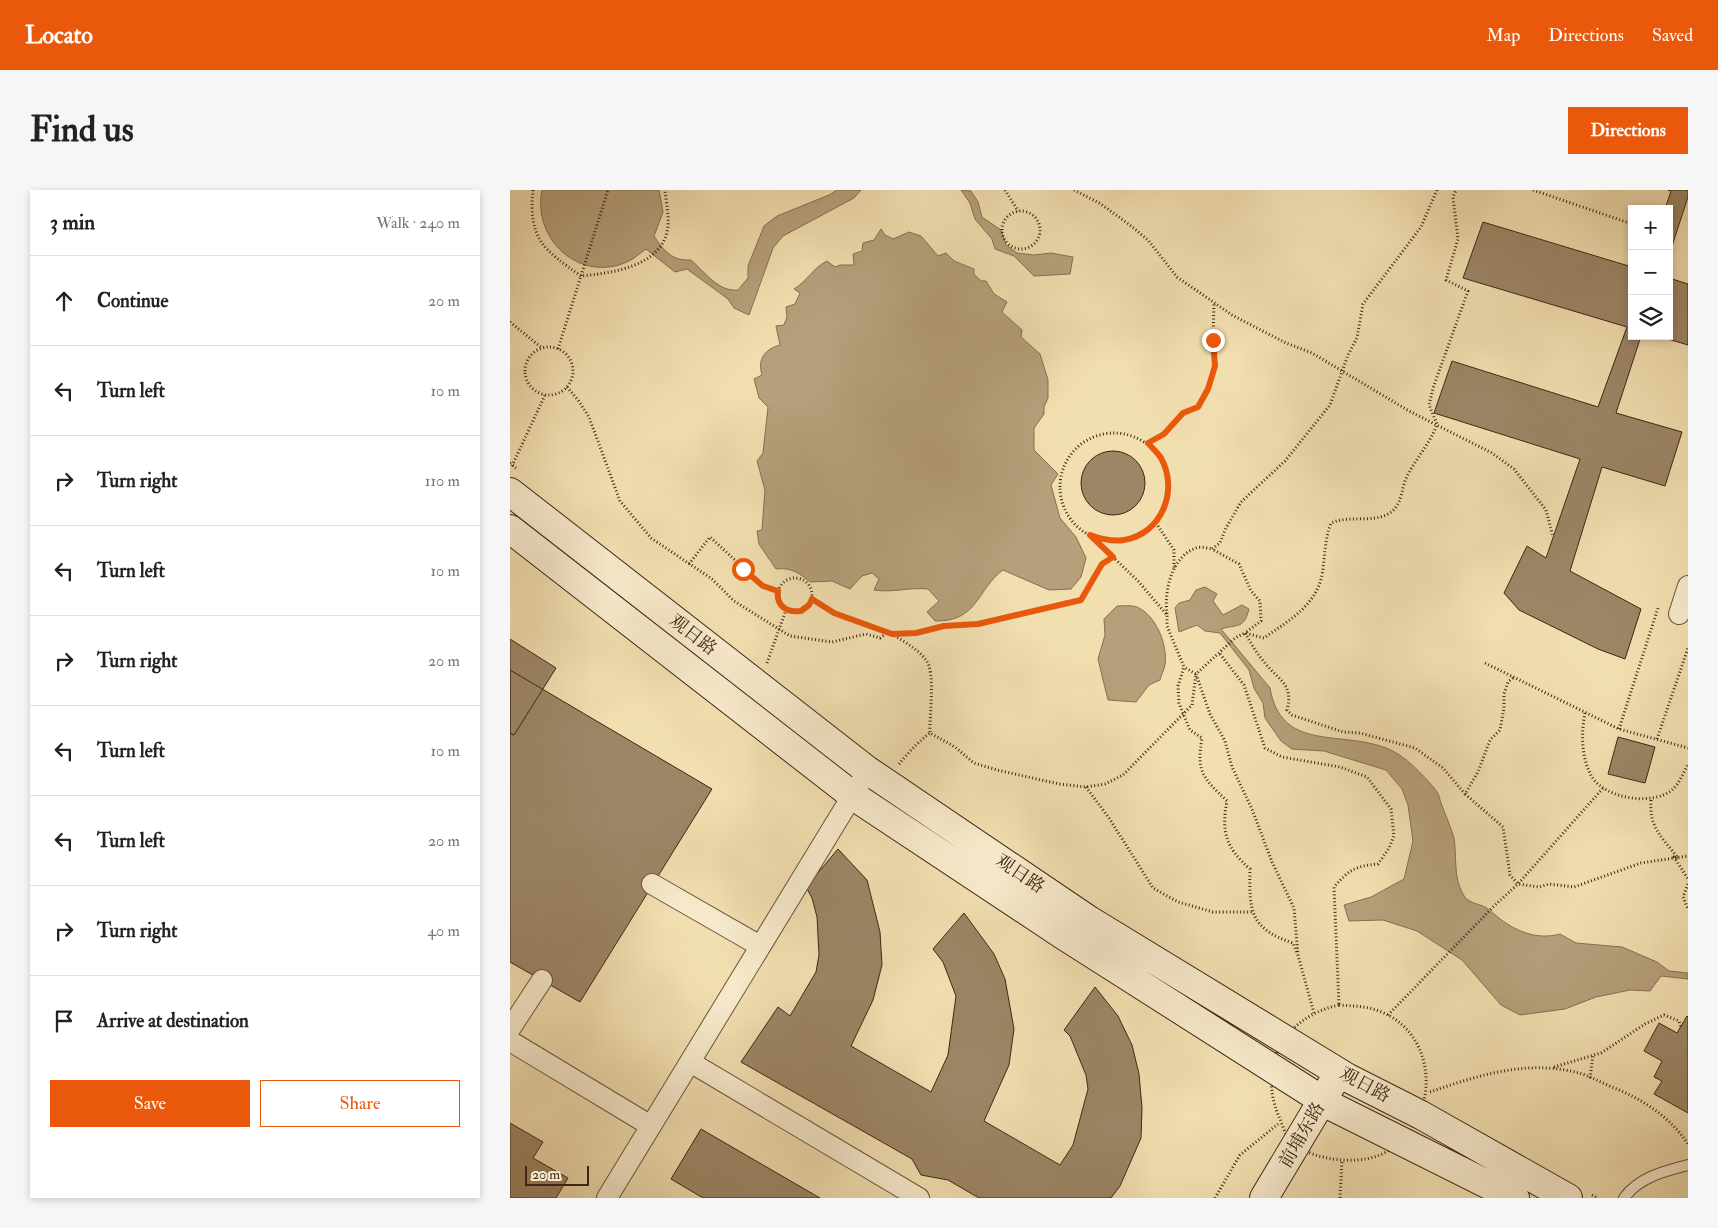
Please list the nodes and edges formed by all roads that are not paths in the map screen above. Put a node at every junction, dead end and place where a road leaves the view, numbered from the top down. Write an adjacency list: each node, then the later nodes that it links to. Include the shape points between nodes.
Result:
1 (511, 482): 5 (street, 观日路)
2 (510, 529): 6 (street, 观日路)
3 (1688, 586): 4 (street)
4 (1679, 614)
5 (867, 770): 6 (street); 13 (street, 观日路, via 1088,920)
6 (852, 795): 8 (street); 14 (street, 观日路, via 1063,935)
7 (652, 884): 8 (street)
8 (760, 946): 12 (street)
9 (542, 980): 10 (street)
10 (510, 1029)
11 (510, 1041): 15 (street)
12 (690, 1062): 15 (street); 19 (street)
13 (1343, 1075): 14 (street, 前埔东路); 17 (street, 观日路)
14 (1328, 1103): 20 (street, 前埔东路); 21 (street, 前埔东路); 22 (street, 观日路)
15 (650, 1126): 18 (street)
16 (1688, 1165): 23 (lane, via 1654,1174)
17 (1579, 1196)
18 (607, 1198)
19 (918, 1198)
20 (1264, 1198)
21 (1282, 1198)
22 (1515, 1198)
23 (1624, 1198)

